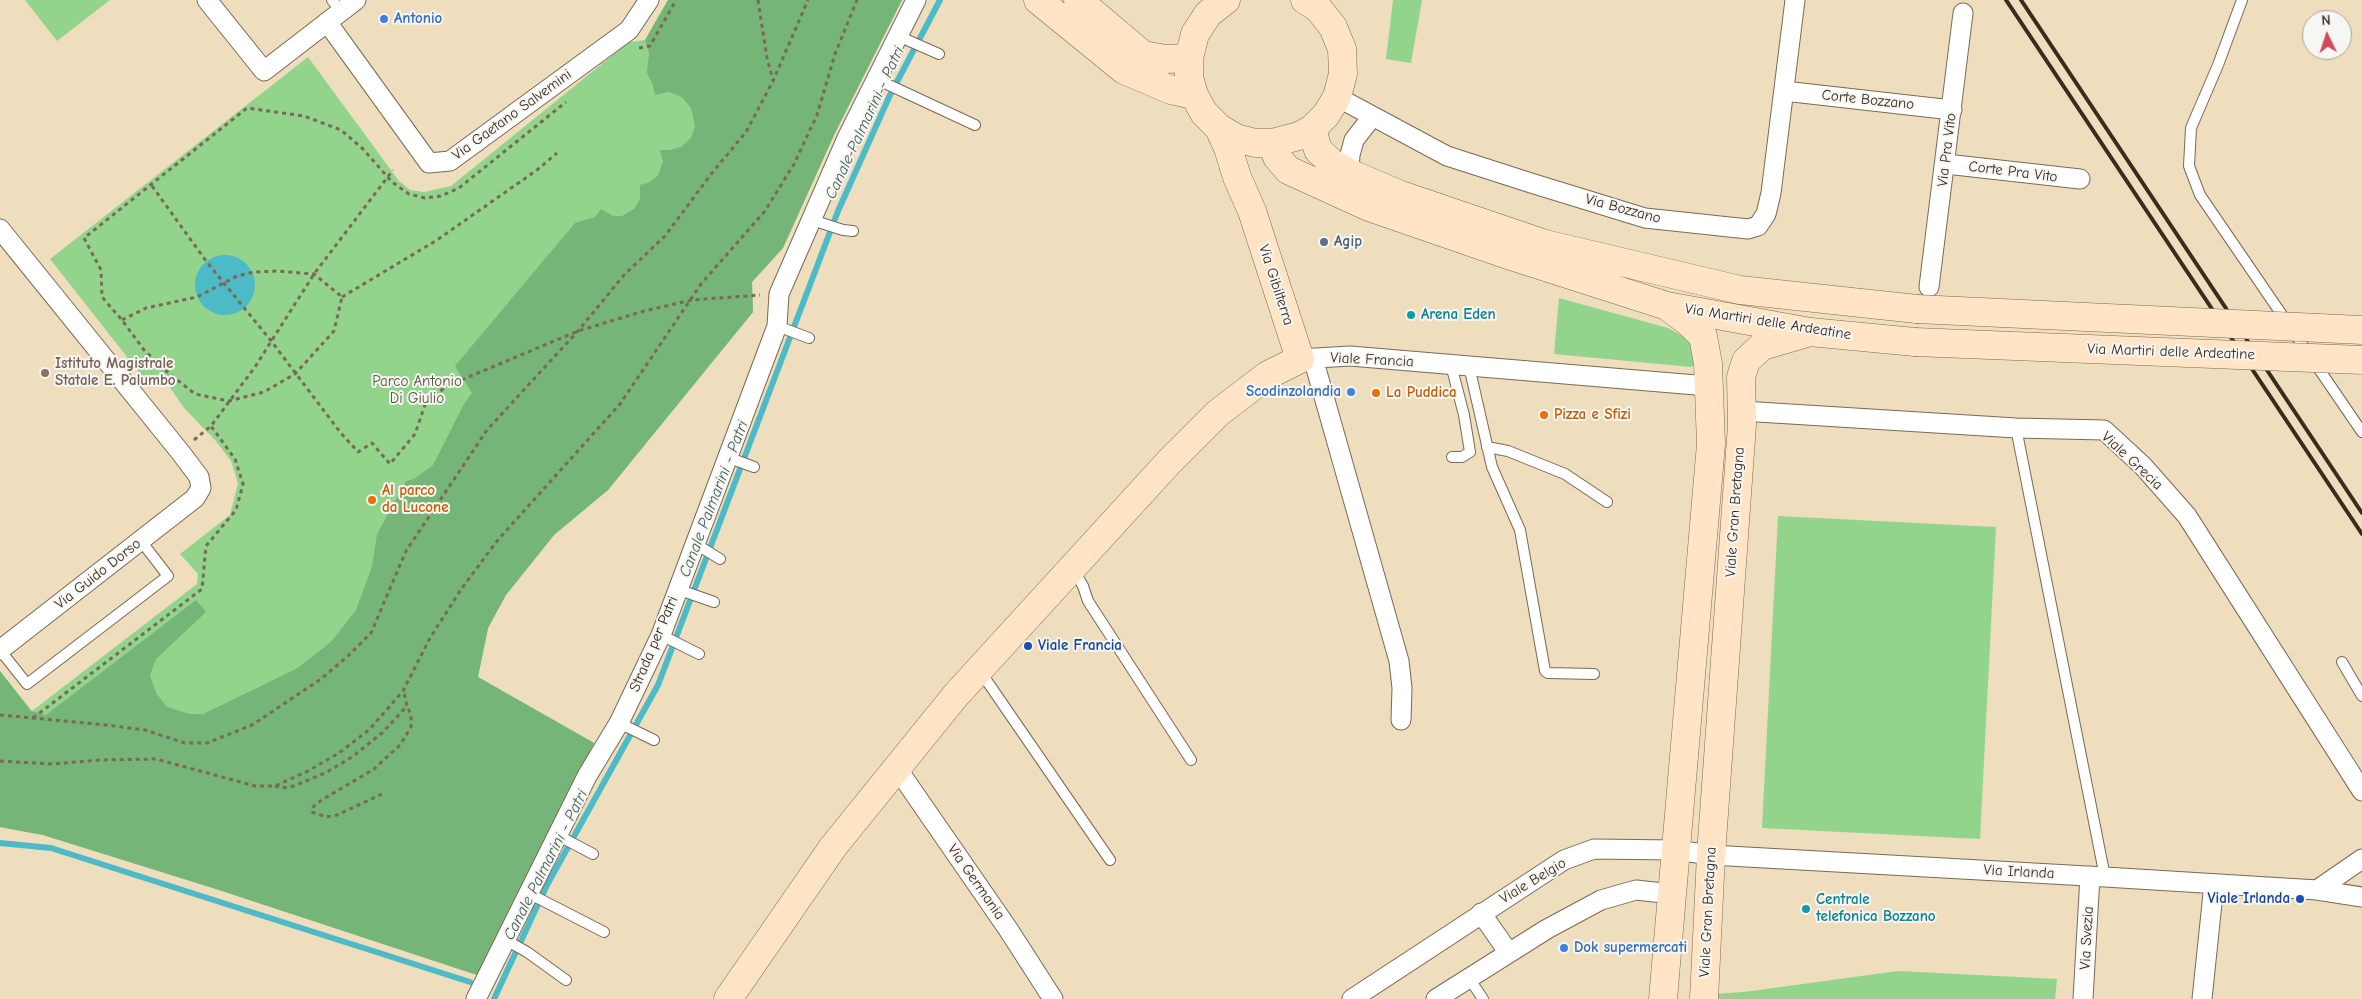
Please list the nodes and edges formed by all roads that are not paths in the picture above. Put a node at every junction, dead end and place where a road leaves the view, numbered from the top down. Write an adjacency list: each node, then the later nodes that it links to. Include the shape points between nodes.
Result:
1 (207, 0): 11 (street, via 264,71)
2 (356, 0): 11 (street)
3 (649, 0): 11 (street, Via Gaetano Salvemini, via 622,36 450,161 429,163)
4 (916, 0): 14 (street, Strada per Patri)
5 (1038, 0): 13 (street)
6 (1078, 0): 13 (street)
7 (1226, 0): 16 (street, via 1208,14 1195,34)
8 (1305, 0): 20 (street, via 1318,8 1333,27 1342,50 1344,74)
9 (1795, 0): 18 (street, Via Bozzano)
10 (2242, 0): 46 (lane, via 2191,128 2189,166 2200,195)
11 (333, 11)
12 (1963, 13): 21 (street, Via Pra Vito)
13 (1099, 34): 16 (street, via 1143,55); 19 (street, via 1124,70 1171,90)
14 (903, 38): 15 (lane); 17 (street, Strada per Patri)
15 (939, 54)
16 (1189, 58): 19 (street, via 1189,77)
17 (881, 82): 23 (lane); 31 (street, Strada per Patri, via 847,138)
18 (1784, 90): 21 (street, Corte Bozzano); 22 (street, Via Bozzano, via 1766,214 1758,226 1748,229 1645,218 1447,156)
19 (1194, 95): 24 (street, via 1204,113)
20 (1337, 97): 22 (street, Via Bozzano); 25 (street)
21 (1952, 110): 27 (street, Via Pra Vito)
22 (1372, 117): 28 (street, via 1354,140)
23 (975, 125)
24 (1220, 128): 26 (street, via 1236,138); 30 (street, Via Gibilterra)
25 (1312, 129): 26 (street, via 1286,141); 28 (street, Via Martiri delle Ardeatine, via 1318,150)
26 (1264, 143): 30 (street, Via Gibilterra, via 1246,158); 35 (street, Via Martiri delle Ardeatine, via 1288,170 1369,206)
27 (1946, 164): 29 (street, Corte Pra Vito); 34 (street, Via Pra Vito)
28 (1349, 174): 34 (street, Via Martiri delle Ardeatine, via 1528,239 1740,290)
29 (2080, 179)
30 (1252, 211): 40 (street, Via Gibilterra)
31 (818, 222): 33 (lane); 36 (street, Strada per Patri, via 780,294)
32 (0, 229): 52 (street, Via Guido Dorso, via 199,478 201,488 195,498)
33 (848, 230)
34 (1923, 298): 37 (street, Via Martiri delle Ardeatine, bridge)
35 (1668, 306): 38 (street, Via Martiri delle Ardeatine); 43 (street, Viale Gran Bretagna, via 1703,336)
36 (780, 327): 39 (lane); 48 (street, Strada per Patri)
37 (2362, 330)
38 (1810, 332): 41 (street, Via Martiri delle Ardeatine, bridge, via 1915,342); 44 (street, Viale Gran Bretagna, via 1762,346 1746,361 1740,377)
39 (805, 337)
40 (1306, 358): 42 (street, Viale Francia, via 1350,356); 55 (street, Viale Francia, via 1268,375 1218,413); 65 (street, via 1399,661)
41 (2362, 360)
42 (1460, 366): 43 (street, Viale Francia); 47 (lane); 49 (lane, via 1470,452)
43 (1708, 386): 67 (street, Viale Gran Bretagna, via 1711,444)
44 (1742, 411): 45 (street, Viale Grecia); 68 (street, Viale Gran Bretagna)
45 (2016, 428): 72 (street, Viale Grecia, via 2104,430 2143,466 2187,516); 79 (lane)
46 (2362, 432)
47 (1487, 447): 51 (lane, via 1508,451 1565,474); 63 (lane, via 1492,467 1520,530 1545,671)
48 (727, 457): 50 (lane); 53 (street, Strada per Patri)
49 (1452, 458)
50 (754, 467)
51 (1607, 502)
52 (141, 541): 59 (street, Via Guido Dorso); 59 (lane, via 168,576 27,684)
53 (698, 545): 54 (lane); 56 (street, Strada per Patri)
54 (718, 556)
55 (1073, 568): 62 (street, Viale Francia); 70 (lane, via 1088,601)
56 (682, 590): 57 (lane); 58 (street, Strada per Patri)
57 (714, 602)
58 (663, 637): 60 (lane); 66 (street, Strada per Patri)
59 (0, 650)
60 (699, 654)
61 (2342, 662): 64 (lane)
62 (979, 670): 71 (street, Viale Francia); 78 (lane)
63 (1594, 674)
64 (2362, 696)
65 (1401, 720)
66 (623, 725): 69 (lane); 73 (street, Strada per Patri, via 587,776)
67 (1686, 733): 68 (street); 74 (street, Viale Gran Bretagna)
68 (1719, 735): 76 (street, Viale Gran Bretagna)
69 (654, 740)
70 (1191, 760)
71 (896, 767): 92 (street, Viale Francia, via 834,848); 93 (street, Via Germania)
72 (2361, 783)
73 (560, 836): 75 (lane); 82 (street, Strada per Patri)
74 (1675, 850): 76 (street, Via Irlanda); 83 (street, Viale Gran Bretagna); 85 (street, Viale Belgio, via 1594,849 1564,860)
75 (589, 853)
76 (1711, 855): 79 (street, Via Irlanda); 98 (street, Viale Gran Bretagna)
77 (2362, 859): 81 (street)
78 (1110, 860)
79 (2098, 876): 80 (street, Via Irlanda); 99 (street, Via Svezia)
80 (2214, 884): 81 (street, Via Irlanda); 100 (street)
81 (2317, 890): 84 (street, Via Irlanda)
82 (530, 894): 86 (lane); 87 (street, Strada per Patri)
83 (1672, 894): 88 (street, via 1636,890 1601,900); 97 (street, Viale Gran Bretagna)
84 (2362, 897)
85 (1481, 913): 88 (street); 94 (street, Viale Belgio)
86 (604, 932)
87 (508, 941): 90 (lane); 91 (street, Strada per Patri)
88 (1509, 953): 89 (street)
89 (1469, 978): 95 (street); 96 (lane)
90 (566, 980)
91 (481, 998)
92 (728, 999)
93 (1053, 999)
94 (1352, 999)
95 (1436, 999)
96 (1483, 999)
97 (1663, 999)
98 (1704, 999)
99 (2083, 999)
100 (2202, 999)

